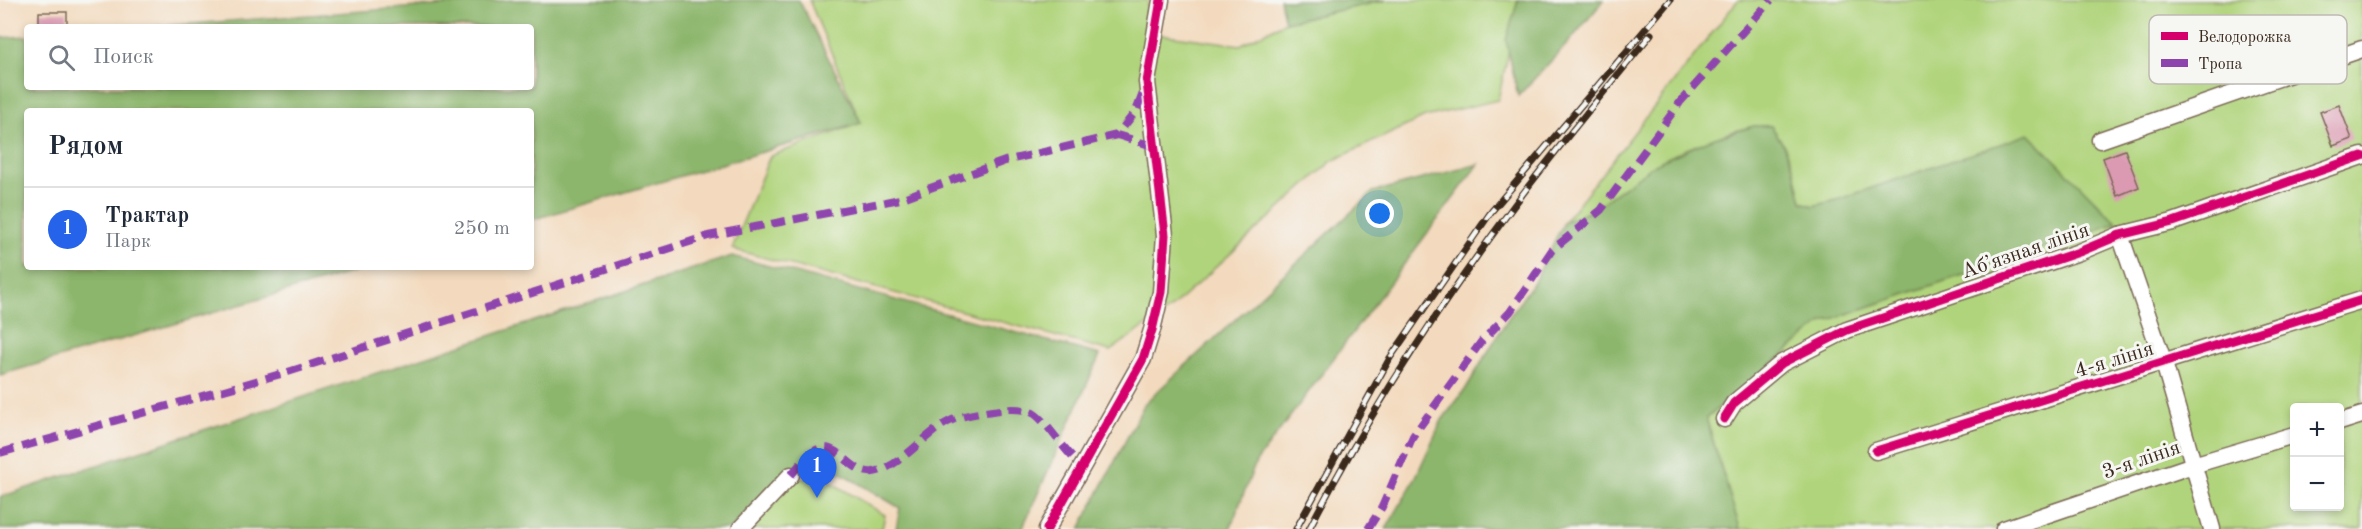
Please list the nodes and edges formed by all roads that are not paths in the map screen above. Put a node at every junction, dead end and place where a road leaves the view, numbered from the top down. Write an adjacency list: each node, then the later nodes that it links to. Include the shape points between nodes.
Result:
1 (1161, 0): 18 (street, via 1147,82 1165,235 1161,292 1143,359)
2 (2362, 49): 3 (street)
3 (2347, 54)
4 (2261, 84): 5 (street)
5 (2100, 140)
6 (2362, 156): 7 (street, Абʼязная лінія, via 2173,222)
7 (2120, 235): 9 (street); 11 (street, Абʼязная лінія, via 1847,330 1782,363 1734,404)
8 (2362, 300): 9 (street, 4-я лінія)
9 (2164, 363): 14 (street, 4-я лінія); 15 (street)
10 (2362, 416): 12 (street)
11 (1724, 419)
12 (2344, 421)
13 (2290, 436): 15 (street, 3-я лінія)
14 (1876, 451)
15 (2193, 465): 19 (street, 3-я лінія); 20 (street)
16 (791, 475): 17 (street)
17 (740, 529)
18 (1047, 529)
19 (2004, 529)
20 (2212, 529)

